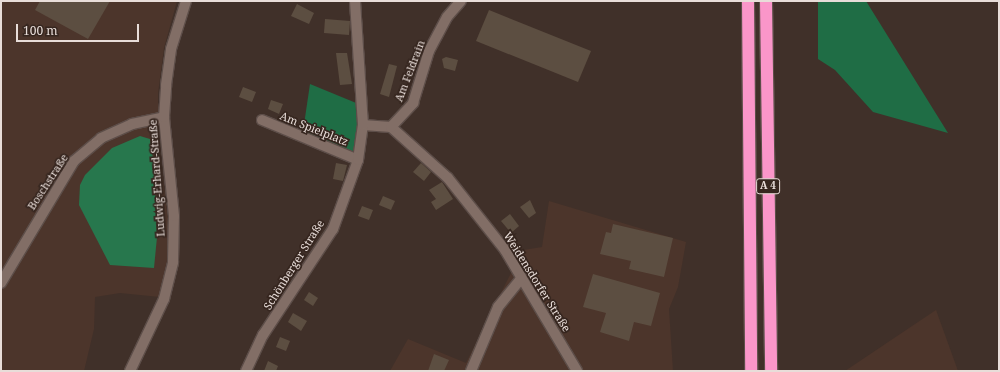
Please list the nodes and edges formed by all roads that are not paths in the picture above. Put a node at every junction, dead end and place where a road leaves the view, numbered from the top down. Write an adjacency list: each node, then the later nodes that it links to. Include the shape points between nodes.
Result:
1 (186, 1): 6 (street, Ludwig-Erhard-Straße, via 171,49)
2 (355, 1): 8 (street, Schönberger Straße)
3 (461, 1): 9 (street, Am Feldrain, via 447,17 429,51 413,103)
4 (748, 1): 17 (highway, A 4)
5 (766, 1): 18 (highway, A 4)
6 (164, 117): 12 (street, Boschstraße, via 132,124 101,138 74,160); 13 (street, Ludwig-Erhard-Straße, via 174,216 173,262 164,299)
7 (262, 120): 10 (street, Am Spielplatz)
8 (363, 125): 9 (street); 10 (street, Schönberger Straße)
9 (391, 128): 11 (street, Weidensdorfer Straße, via 448,178 505,250)
10 (358, 160): 14 (street, Schönberger Straße, via 333,229 263,335)
11 (521, 279): 15 (street, via 498,307); 16 (street, Weidensdorfer Straße)
12 (1, 283)
13 (130, 371)
14 (246, 371)
15 (470, 371)
16 (577, 371)
17 (752, 371)
18 (770, 371)

